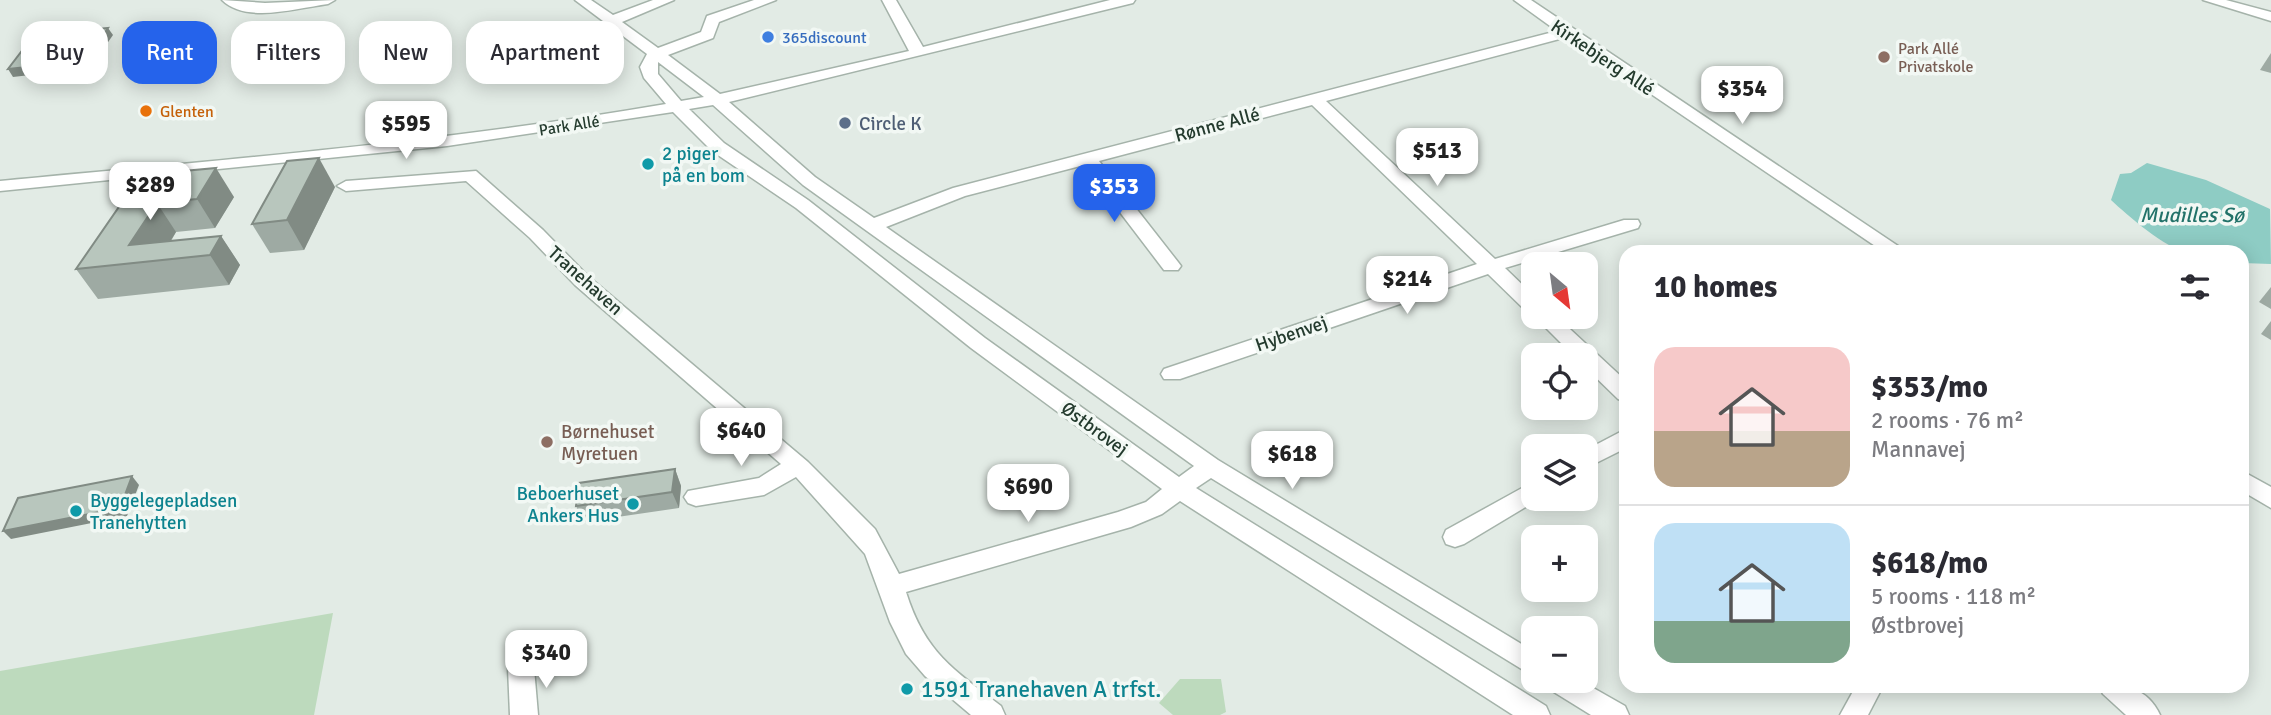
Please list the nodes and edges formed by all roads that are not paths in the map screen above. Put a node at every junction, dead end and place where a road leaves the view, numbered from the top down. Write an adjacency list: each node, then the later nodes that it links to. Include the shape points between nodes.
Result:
1 (229, 0): 2 (street, via 259,7)
2 (328, 0)
3 (582, 0): 11 (street, Østbrovej)
4 (769, 0): 14 (street, via 712,19 708,34)
5 (889, 0): 13 (street)
6 (1128, 0): 13 (street, Park Allé)
7 (1521, 0): 12 (street, Kirkebjerg Allé)
8 (2210, 0): 10 (street)
9 (663, 1): 11 (street)
10 (2271, 18)
11 (613, 20): 14 (street, Østbrovej)
12 (1566, 33): 15 (street, Rønne Allé); 23 (street, Kirkebjerg Allé)
13 (918, 52): 16 (street, Park Allé)
14 (654, 55): 16 (street, Østbrovej); 17 (street, Østbrovej, via 648,67 650,75)
15 (1314, 98): 18 (street, Rønne Allé); 25 (street)
16 (717, 100): 17 (street, Park Allé); 22 (street, Østbrovej, via 789,166)
17 (678, 107): 19 (street, Park Allé, via 440,144); 37 (street, Østbrovej, via 718,147 802,204 978,342)
18 (1088, 158): 22 (street, Rønne Allé, via 935,199); 24 (street)
19 (0, 186)
20 (346, 186): 34 (street, Tranehaven, via 470,175 582,281)
21 (1631, 224): 25 (street, Hybenvej)
22 (871, 226): 35 (street, Østbrovej)
23 (1886, 245)
24 (1171, 266)
25 (1491, 266): 26 (street); 30 (street, Hybenvej)
26 (1521, 295)
27 (1558, 329): 28 (street)
28 (1572, 343)
29 (1598, 367): 31 (street)
30 (1172, 374)
31 (1619, 387)
32 (1619, 441): 33 (street)
33 (1598, 453)
34 (796, 466): 38 (street, via 764,486); 42 (street, Tranehaven, via 868,538)
35 (1210, 466): 37 (street); 43 (street, Østbrovej)
36 (2249, 486): 40 (street)
37 (1178, 489): 42 (street, via 1154,508 1122,520); 50 (street, Østbrovej)
38 (696, 497)
39 (1521, 498): 41 (street)
40 (2271, 499)
41 (1455, 537)
42 (892, 586): 49 (street, Tranehaven, via 908,634 921,653)
43 (1521, 658)
44 (521, 668): 48 (street)
45 (1578, 693): 51 (street)
46 (1866, 693): 52 (street)
47 (2120, 693): 53 (street)
48 (524, 715)
49 (991, 715)
50 (1536, 715)
51 (1615, 715)
52 (1854, 715)
53 (2146, 715)

